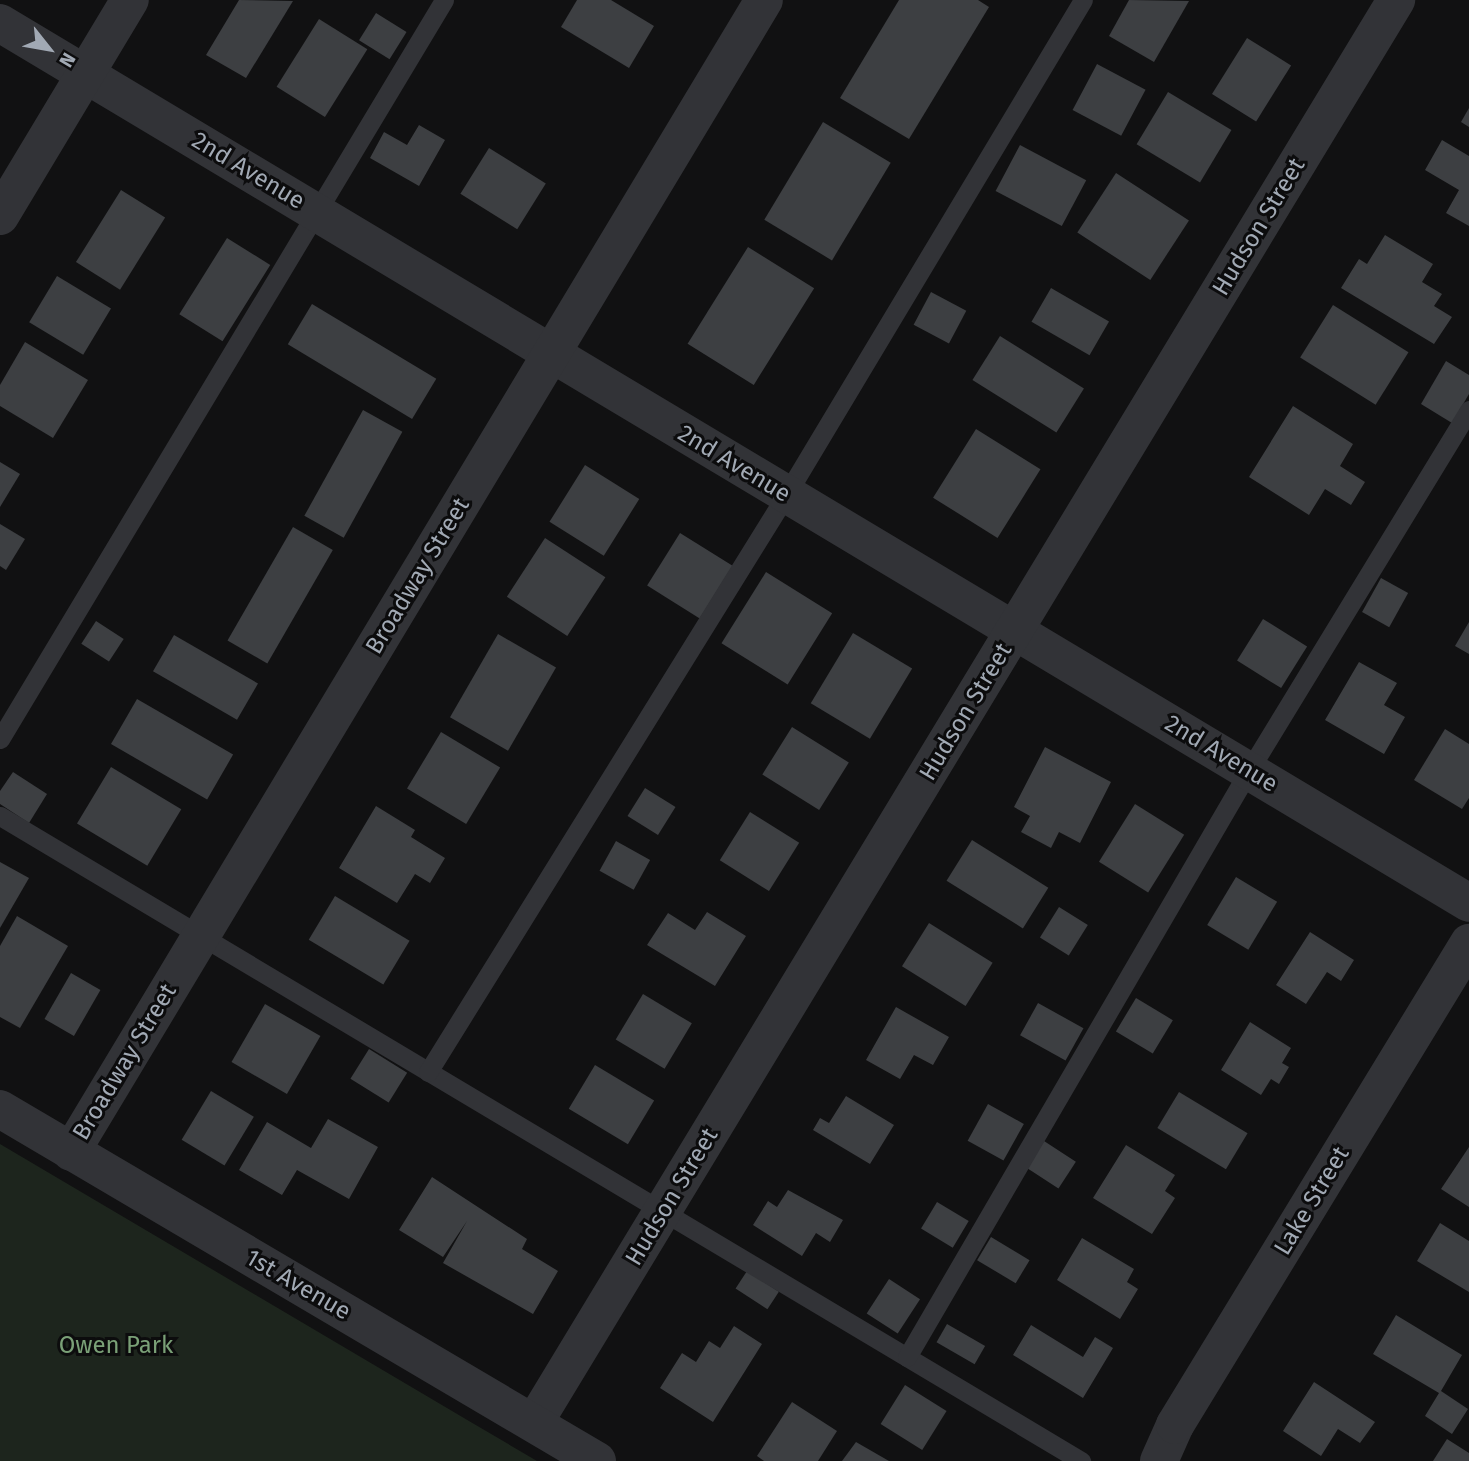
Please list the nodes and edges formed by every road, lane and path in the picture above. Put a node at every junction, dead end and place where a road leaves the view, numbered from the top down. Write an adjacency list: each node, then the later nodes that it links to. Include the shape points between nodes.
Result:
1 (130, 0): 7 (street)
2 (444, 0): 8 (lane)
3 (764, 0): 10 (street, Broadway Street)
4 (1083, 0): 12 (lane)
5 (1396, 0): 13 (street, Hudson Street)
6 (0, 23): 7 (street, 2nd Avenue)
7 (86, 74): 8 (street, 2nd Avenue); 9 (street)
8 (318, 213): 10 (street, 2nd Avenue); 14 (lane)
9 (0, 216)
10 (552, 353): 12 (street, 2nd Avenue); 18 (street, Broadway Street)
11 (1469, 410): 15 (lane)
12 (786, 495): 13 (street, 2nd Avenue); 20 (lane)
13 (1016, 629): 15 (street, 2nd Avenue); 23 (street, Hudson Street)
14 (0, 739)
15 (1248, 772): 17 (street, 2nd Avenue); 24 (lane)
16 (0, 816): 18 (lane)
17 (1469, 903)
18 (201, 935): 20 (lane); 22 (street, Broadway Street)
19 (1469, 943): 28 (street, Lake Street, via 1175,1426)
20 (428, 1072): 23 (lane)
21 (0, 1109): 22 (street, 1st Avenue)
22 (71, 1152): 25 (street, 1st Avenue)
23 (663, 1213): 24 (lane); 25 (street, Hudson Street)
24 (906, 1357): 27 (lane)
25 (534, 1423): 26 (street, 1st Avenue)
26 (597, 1461)
27 (1081, 1461)
28 (1159, 1461)

